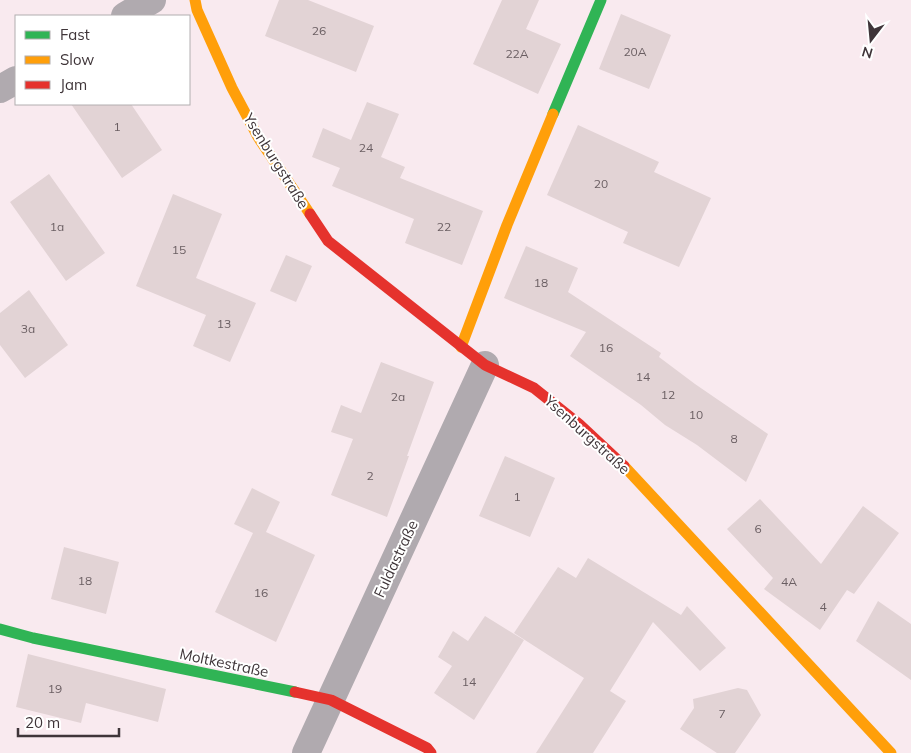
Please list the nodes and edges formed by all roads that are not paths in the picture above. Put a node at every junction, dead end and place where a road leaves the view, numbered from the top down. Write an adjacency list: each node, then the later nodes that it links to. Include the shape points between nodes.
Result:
1 (152, 0): 4 (street)
2 (601, 0): 7 (street, via 507,225)
3 (200, 3): 7 (street, Ysenburgstraße, via 232,88 258,137 328,241)
4 (126, 15)
5 (15, 81): 6 (street)
6 (0, 89)
7 (461, 346): 8 (street, Ysenburgstraße)
8 (485, 365): 10 (street, Fuldastraße); 13 (street, Ysenburgstraße, via 534,388 619,460)
9 (0, 629): 10 (street, Moltkestraße)
10 (331, 700): 11 (street, Fuldastraße); 12 (street, Moltkestraße, via 428,748)
11 (306, 753)
12 (431, 753)
13 (891, 753)

